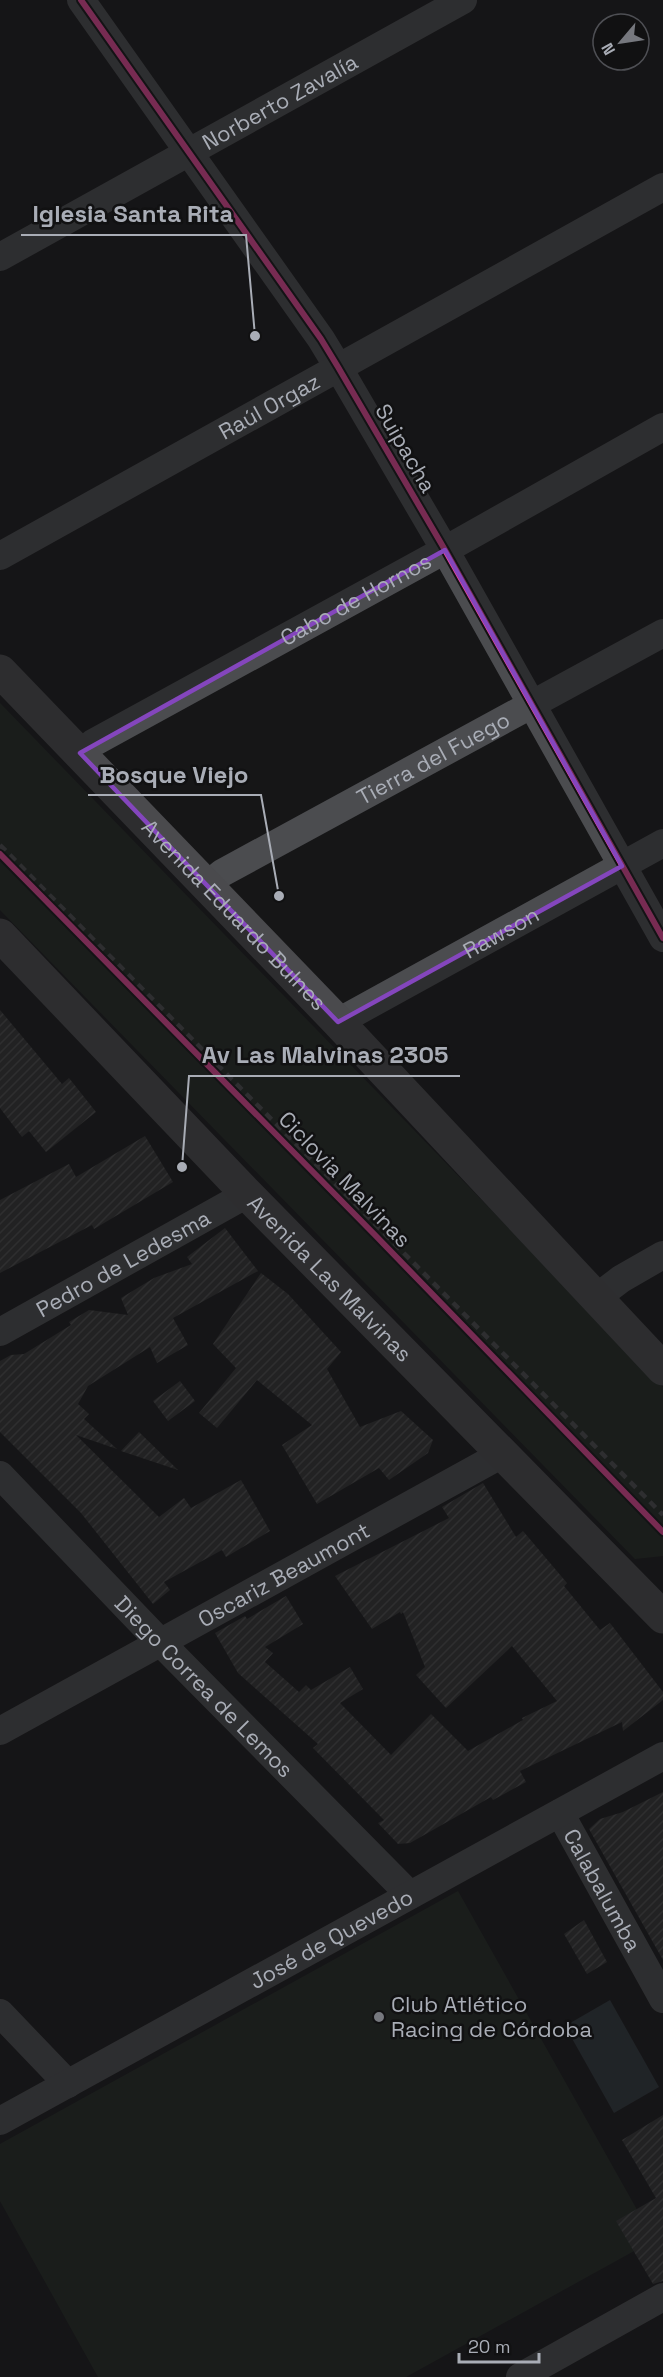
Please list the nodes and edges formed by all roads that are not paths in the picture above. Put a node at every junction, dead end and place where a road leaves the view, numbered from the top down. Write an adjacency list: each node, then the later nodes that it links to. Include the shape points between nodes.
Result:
1 (81, 0): 3 (street, Suipacha)
2 (463, 0): 3 (street, Norberto Zavalía)
3 (190, 153): 5 (street, Norberto Zavalía); 6 (street, Suipacha)
4 (663, 187): 6 (street, Raúl Orgaz)
5 (0, 257)
6 (338, 367): 8 (street, Suipacha); 9 (street, Raúl Orgaz)
7 (663, 427): 8 (street, Cabo de Hornos)
8 (445, 550): 12 (street, Suipacha); 13 (street, Cabo de Hornos)
9 (0, 556)
10 (663, 633): 12 (street, Tierra del Fuego)
11 (0, 671): 13 (main road, Avenida Eduardo Bulnes)
12 (530, 705): 15 (street, Suipacha); 16 (street, Tierra del Fuego, via 232,868)
13 (80, 753): 16 (main road, Avenida Eduardo Bulnes)
14 (663, 843): 15 (street, Rawson)
15 (622, 866): 18 (street, Suipacha); 19 (street, Rawson)
16 (207, 886): 19 (main road, Avenida Eduardo Bulnes)
17 (0, 935): 20 (main road, Avenida Las Malvinas)
18 (663, 938)
19 (338, 1022): 22 (main road, Avenida Eduardo Bulnes)
20 (247, 1194): 23 (street, Pedro de Ledesma); 25 (main road, Avenida Las Malvinas)
21 (663, 1255): 22 (street)
22 (596, 1298): 24 (main road, Avenida Eduardo Bulnes)
23 (0, 1332)
24 (663, 1369)
25 (504, 1453): 27 (main road, Avenida Las Malvinas); 28 (street, Oscariz Beaumont)
26 (0, 1475): 28 (street, Diego Correa de Lemos)
27 (659, 1605)
28 (160, 1642): 29 (street, Oscariz Beaumont); 32 (street, Diego Correa de Lemos)
29 (0, 1731)
30 (663, 1756): 31 (street, José de Quevedo)
31 (560, 1814): 32 (street, José de Quevedo); 33 (street, Calabalumba)
32 (410, 1896): 35 (street, José de Quevedo)
33 (663, 2000)
34 (0, 2013): 35 (street)
35 (68, 2084): 36 (street, José de Quevedo)
36 (0, 2121)
37 (663, 2297): 38 (street)
38 (520, 2377)

